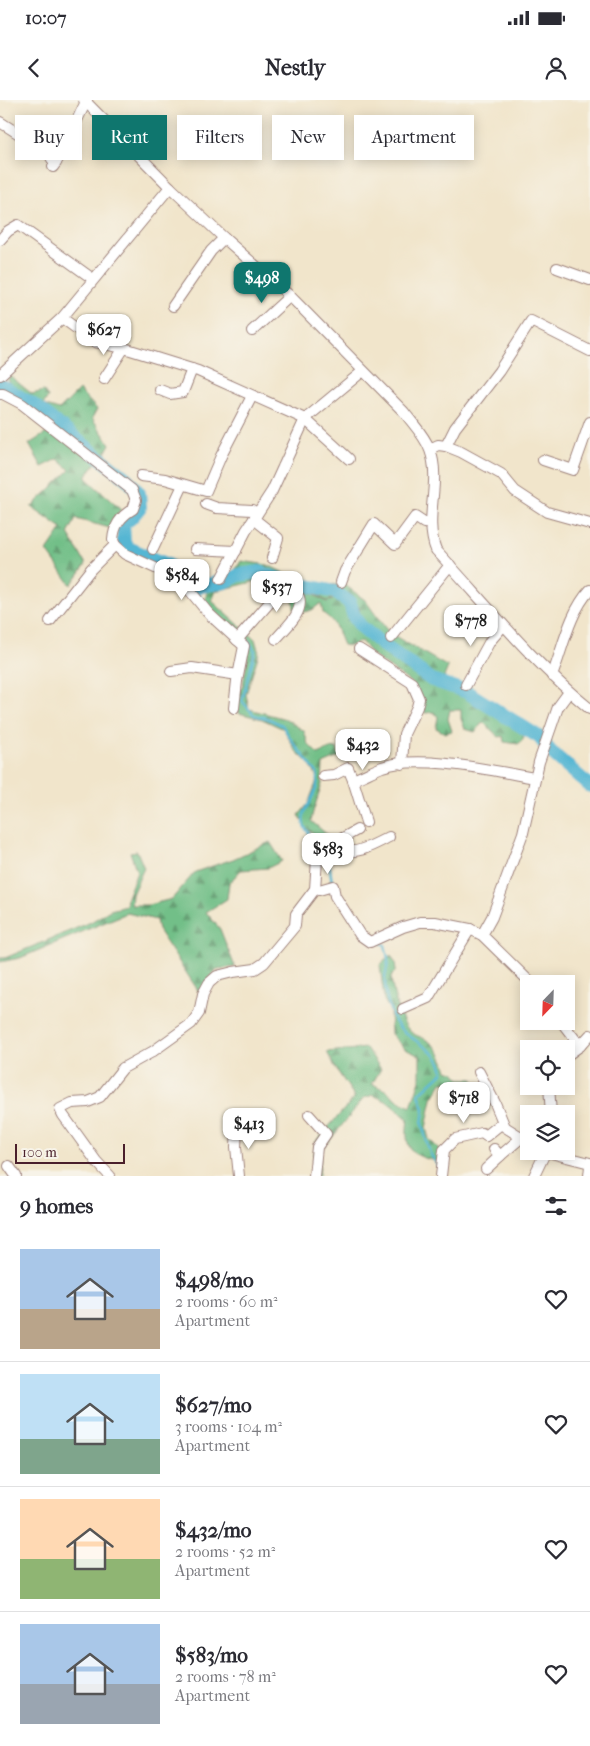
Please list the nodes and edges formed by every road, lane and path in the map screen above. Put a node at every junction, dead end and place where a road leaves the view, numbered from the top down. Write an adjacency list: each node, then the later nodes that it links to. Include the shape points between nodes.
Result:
1 (86, 101): 2 (street, via 55,165 49,153); 3 (street)
2 (0, 122)
3 (170, 187): 4 (street); 7 (street)
4 (224, 238): 9 (street); 10 (street, via 211,251)
5 (0, 240): 7 (street, via 18,225)
6 (557, 268): 8 (street)
7 (93, 279): 11 (street)
8 (590, 280)
9 (290, 296): 12 (street); 16 (street)
10 (173, 306)
11 (62, 318): 13 (street, via 95,342); 17 (street)
12 (252, 331)
13 (124, 348): 15 (street); 18 (street)
14 (590, 351): 24 (street, via 531,321 455,428)
15 (192, 369): 19 (street, via 183,392 170,394); 21 (street)
16 (363, 371): 22 (street); 25 (street, via 404,412)
17 (0, 376)
18 (104, 379)
19 (160, 390)
20 (0, 394): 34 (street, via 22,404 132,490 136,500 133,509 117,524)
21 (252, 396): 22 (street); 29 (street, via 206,491)
22 (305, 419): 26 (street); 31 (street, via 272,491)
23 (590, 422): 27 (street, via 573,470)
24 (446, 446): 25 (street); 33 (street, via 500,474 515,490 547,512)
25 (430, 449): 32 (street, via 434,464)
26 (349, 459)
27 (543, 460)
28 (141, 476): 29 (street)
29 (182, 485): 35 (street)
30 (206, 504): 31 (street, via 217,508 252,510)
31 (255, 517): 37 (street); 38 (street, via 278,538)
32 (431, 524): 39 (street, via 436,550); 41 (street, via 415,517 395,544 374,524)
33 (590, 524)
34 (115, 544): 43 (street); 47 (street, via 125,554 181,580 209,614)
35 (153, 548)
36 (195, 549): 37 (street)
37 (236, 551): 40 (street)
38 (272, 558)
39 (450, 565): 44 (street); 45 (street)
40 (221, 579)
41 (341, 582)
42 (590, 590): 51 (street, via 572,620)
43 (50, 621)
44 (503, 626): 51 (street); 52 (street, via 479,658)
45 (390, 638)
46 (276, 639): 47 (street, via 300,610 299,597 286,591 277,594)
47 (237, 640): 50 (street, via 244,646)
48 (360, 649): 56 (street, via 412,683 419,699 404,734)
49 (171, 671): 50 (street, via 192,668)
50 (238, 675): 54 (street)
51 (552, 676): 53 (street)
52 (466, 685)
53 (569, 692): 55 (street); 58 (street, via 558,708)
54 (234, 708)
55 (590, 709)
56 (402, 764): 58 (street, via 462,766); 59 (street, via 383,767)
57 (323, 776): 59 (street, via 348,768)
58 (535, 778): 66 (street, via 523,833 492,917)
59 (354, 780): 60 (street)
60 (366, 822)
61 (357, 830): 63 (street)
62 (389, 836): 63 (street, via 352,852)
63 (334, 843): 64 (street, via 317,859)
64 (314, 889): 65 (street, via 333,886 335,896 360,935 370,942 420,922); 85 (street, via 296,914 294,926 264,963 255,969 217,976 203,994 199,1013 191,1024 123,1068 100,1097 60,1109)
65 (470, 929): 66 (street); 68 (street, via 428,998)
66 (482, 935): 67 (street)
67 (523, 975)
68 (403, 1009)
69 (568, 1030): 71 (street)
70 (590, 1035): 71 (street)
71 (580, 1046): 72 (street)
72 (575, 1050)
73 (479, 1072): 76 (street)
74 (309, 1115): 87 (street, via 326,1134 317,1147)
75 (256, 1120): 86 (street, via 238,1127)
76 (502, 1123): 77 (street); 88 (street, via 486,1136 482,1133 455,1139 444,1150)
77 (520, 1137)
78 (520, 1142): 83 (street, via 497,1153)
79 (541, 1160): 89 (street)
80 (575, 1160): 81 (street)
81 (590, 1164): 90 (street)
82 (9, 1166): 84 (street)
83 (486, 1169)
84 (16, 1176)
85 (110, 1176)
86 (239, 1176)
87 (314, 1176)
88 (441, 1176)
89 (534, 1176)
90 (589, 1176)

